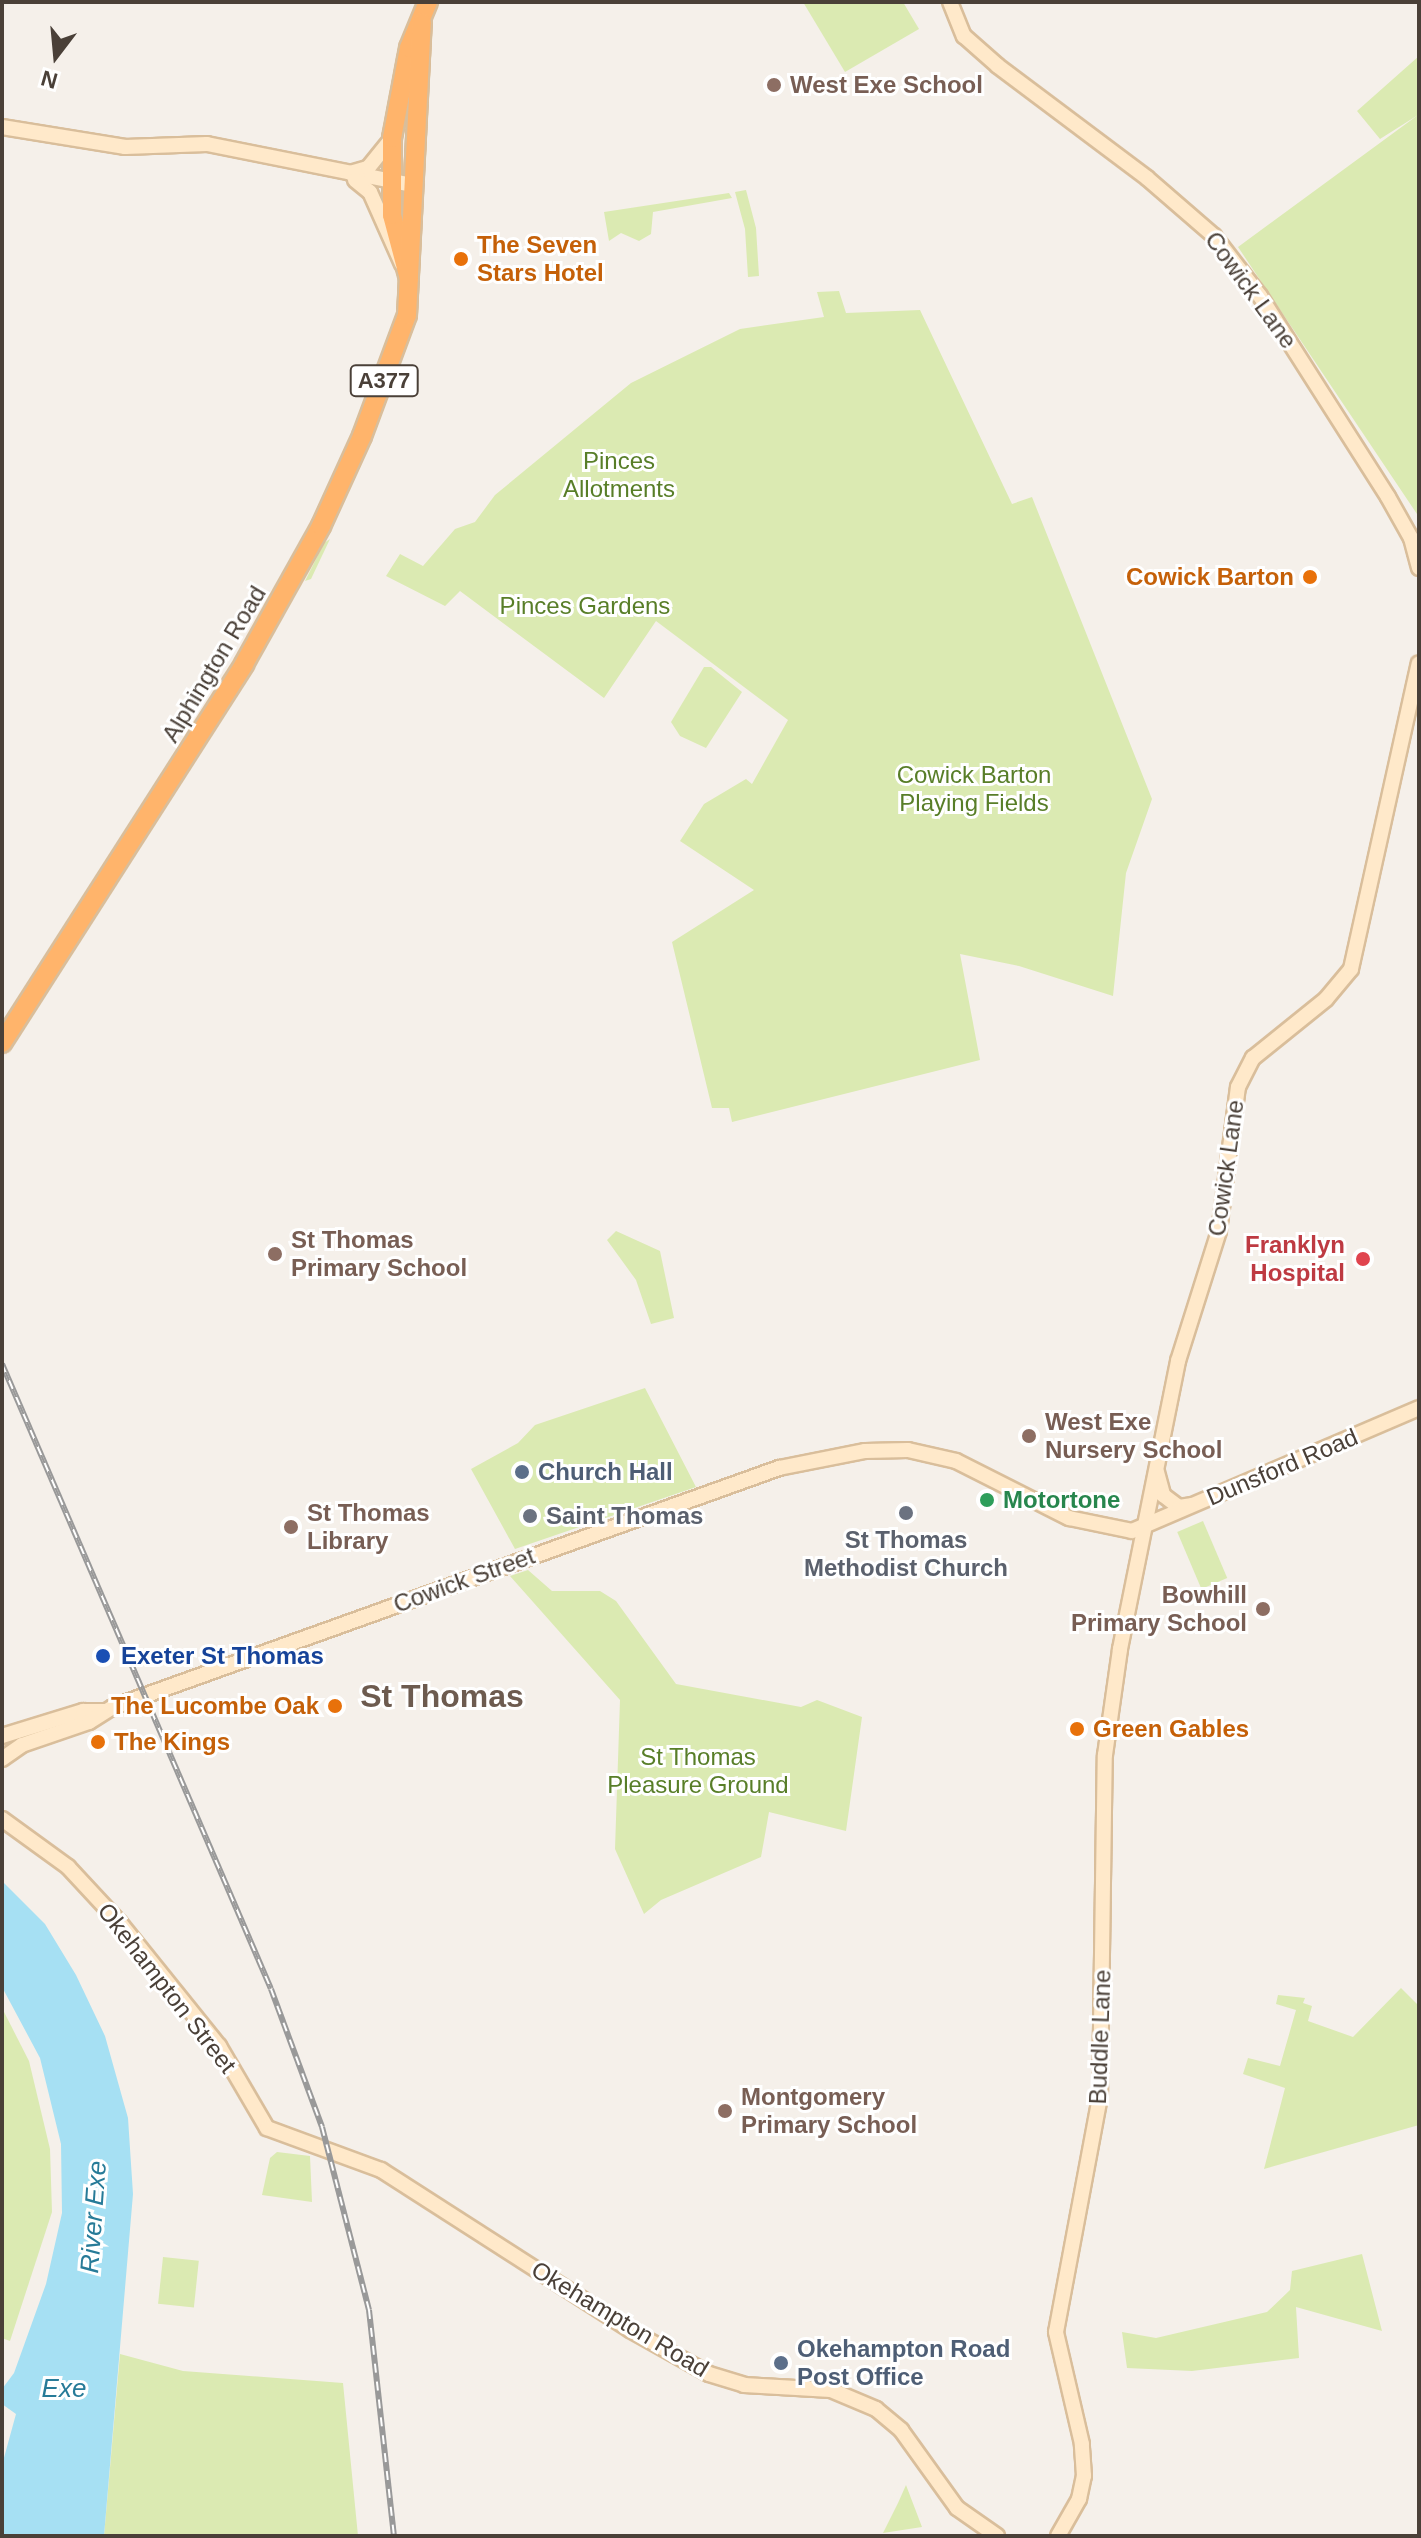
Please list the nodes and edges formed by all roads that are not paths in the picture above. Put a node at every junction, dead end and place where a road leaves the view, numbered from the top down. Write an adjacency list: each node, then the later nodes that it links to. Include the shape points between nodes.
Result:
1 (428, 2): 3 (highway, Alphington Road / A377)
2 (950, 2): 12 (street, Cowick Lane, via 964,36 1214,236 1260,296 1388,497 1411,538)
3 (422, 22): 5 (highway, Alphington Road / A377, via 409,48); 6 (highway, Alphington Road / A377)
4 (2, 127): 7 (street, via 125,147 207,144)
5 (392, 138): 7 (street, via 368,168); 8 (highway, Alphington Road / A377)
6 (413, 139): 8 (street, via 403,171); 9 (highway, Alphington Road / A377)
7 (338, 173): 8 (street); 10 (street, via 366,185)
8 (387, 181): 9 (street); 10 (highway, Alphington Road / A377)
9 (413, 185): 11 (highway, Alphington Road / A377)
10 (402, 265): 11 (highway, Alphington Road / A377)
11 (411, 284): 14 (highway, Alphington Road / A377, via 404,329 321,526 160,802)
12 (1419, 568)
13 (1419, 663): 16 (street, Cowick Lane, via 1351,969 1326,999 1253,1058 1238,1087 1219,1231 1178,1361)
14 (2, 1043)
15 (1419, 1408): 17 (street, Dunsford Road)
16 (1157, 1468): 17 (street, via 1163,1495 1179,1507); 18 (street, Cowick Lane)
17 (1195, 1505): 18 (street, Dunsford Road)
18 (1144, 1527): 19 (street, Cowick Street, via 1109,1529 1069,1518 943,1457 897,1449 865,1451 779,1468); 27 (street, Buddle Lane, via 1105,1755 1100,2097 1056,2332 1082,2444 1084,2482)
19 (105, 1711): 20 (street, Cowick Street, via 83,1711); 21 (street, Cowick Street, via 89,1722 22,1745)
20 (2, 1736)
21 (2, 1759)
22 (2, 1819): 24 (street, Okehampton Street)
23 (2, 1830): 24 (street, Okehampton Street)
24 (17, 1833): 25 (street, Okehampton Street, via 68,1867 120,1923 219,2046 262,2123)
25 (308, 2144): 26 (street, Okehampton Road, via 381,2170 630,2330 709,2374 744,2385 831,2390 876,2409 901,2430 957,2508)
26 (997, 2536)
27 (1058, 2536)

